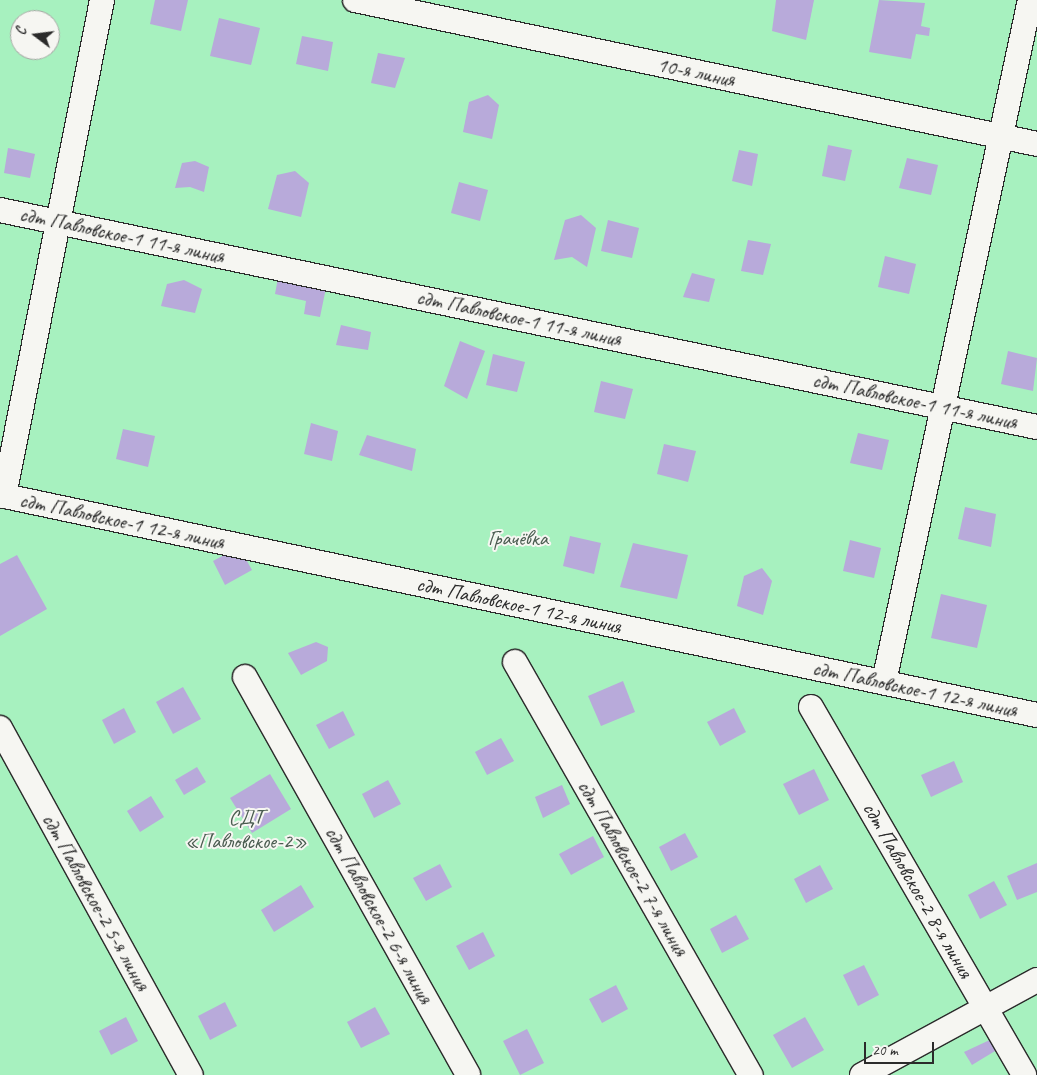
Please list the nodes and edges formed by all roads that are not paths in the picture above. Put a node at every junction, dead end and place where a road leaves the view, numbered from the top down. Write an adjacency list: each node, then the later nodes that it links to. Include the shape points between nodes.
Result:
1 (102, 0): 7 (street)
2 (355, 0): 4 (street, 10-я линия)
3 (1030, 0): 4 (street)
4 (1001, 137): 5 (street, 10-я линия); 8 (street)
5 (1037, 144)
6 (0, 210): 7 (street, сдт Павловское-1 11-я линия)
7 (55, 221): 8 (street, сдт Павловское-1 11-я линия); 10 (street)
8 (946, 407): 9 (street, сдт Павловское-1 11-я линия); 13 (street)
9 (1037, 427)
10 (2, 495): 13 (street, сдт Павловское-1 12-я линия)
11 (514, 662): 21 (street, сдт Павловское-2 7-я линия)
12 (245, 677): 20 (street, сдт Павловское-2 6-я линия)
13 (884, 682): 15 (street, сдт Павловское-1 12-я линия)
14 (811, 707): 18 (street, сдт Павловское-2 8-я линия)
15 (1037, 715)
16 (0, 728): 19 (street, сдт Павловское-2 5-я линия)
17 (1037, 980): 18 (street)
18 (987, 1008): 22 (street); 23 (street, сдт Павловское-2 8-я линия)
19 (191, 1075)
20 (468, 1075)
21 (751, 1075)
22 (862, 1075)
23 (1024, 1075)

